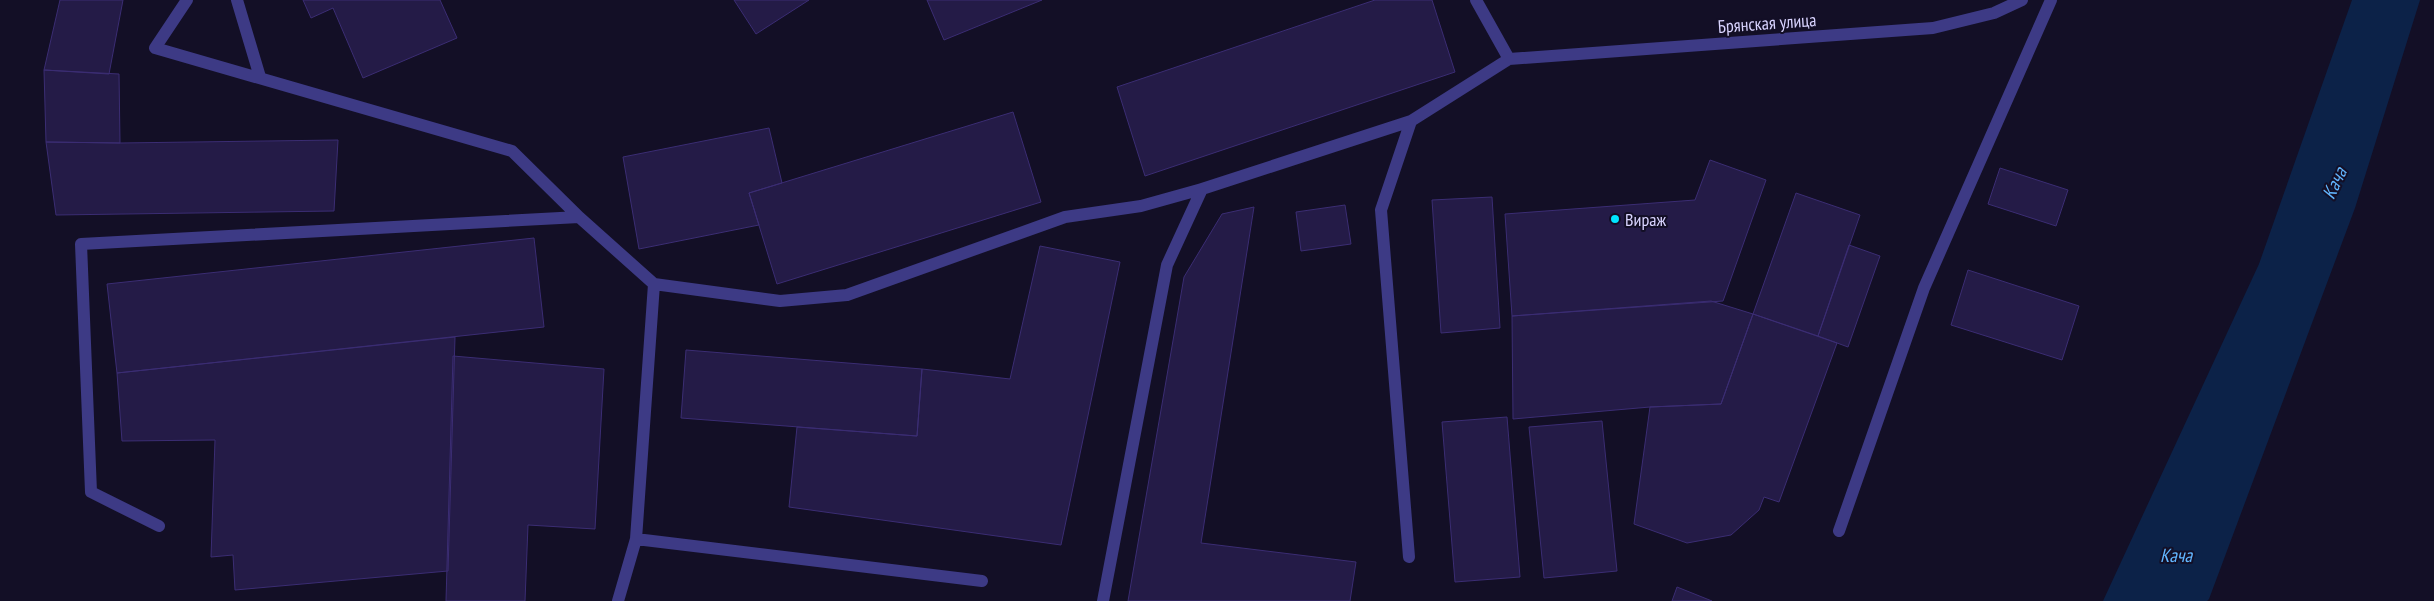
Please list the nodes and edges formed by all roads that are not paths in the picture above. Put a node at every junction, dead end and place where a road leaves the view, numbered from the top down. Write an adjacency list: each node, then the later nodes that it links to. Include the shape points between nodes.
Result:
1 (187, 0): 7 (street, via 155,48)
2 (236, 0): 7 (street)
3 (1476, 0): 6 (street)
4 (2022, 0): 6 (street, Брянская улица, via 1994,13 1933,28)
5 (2051, 0): 13 (street, via 1924,288)
6 (1510, 59): 8 (street)
7 (260, 77): 10 (street, via 512,151)
8 (1411, 121): 9 (street); 15 (street, via 1381,210)
9 (1202, 189): 11 (street, via 1141,206 1065,217 847,295 780,300); 18 (street, via 1167,265)
10 (579, 217): 11 (street); 12 (street, via 81,244 91,492)
11 (654, 284): 14 (street)
12 (159, 526)
13 (1839, 531)
14 (636, 539): 16 (street); 17 (street)
15 (1409, 557)
16 (982, 581)
17 (618, 601)
18 (1102, 601)

